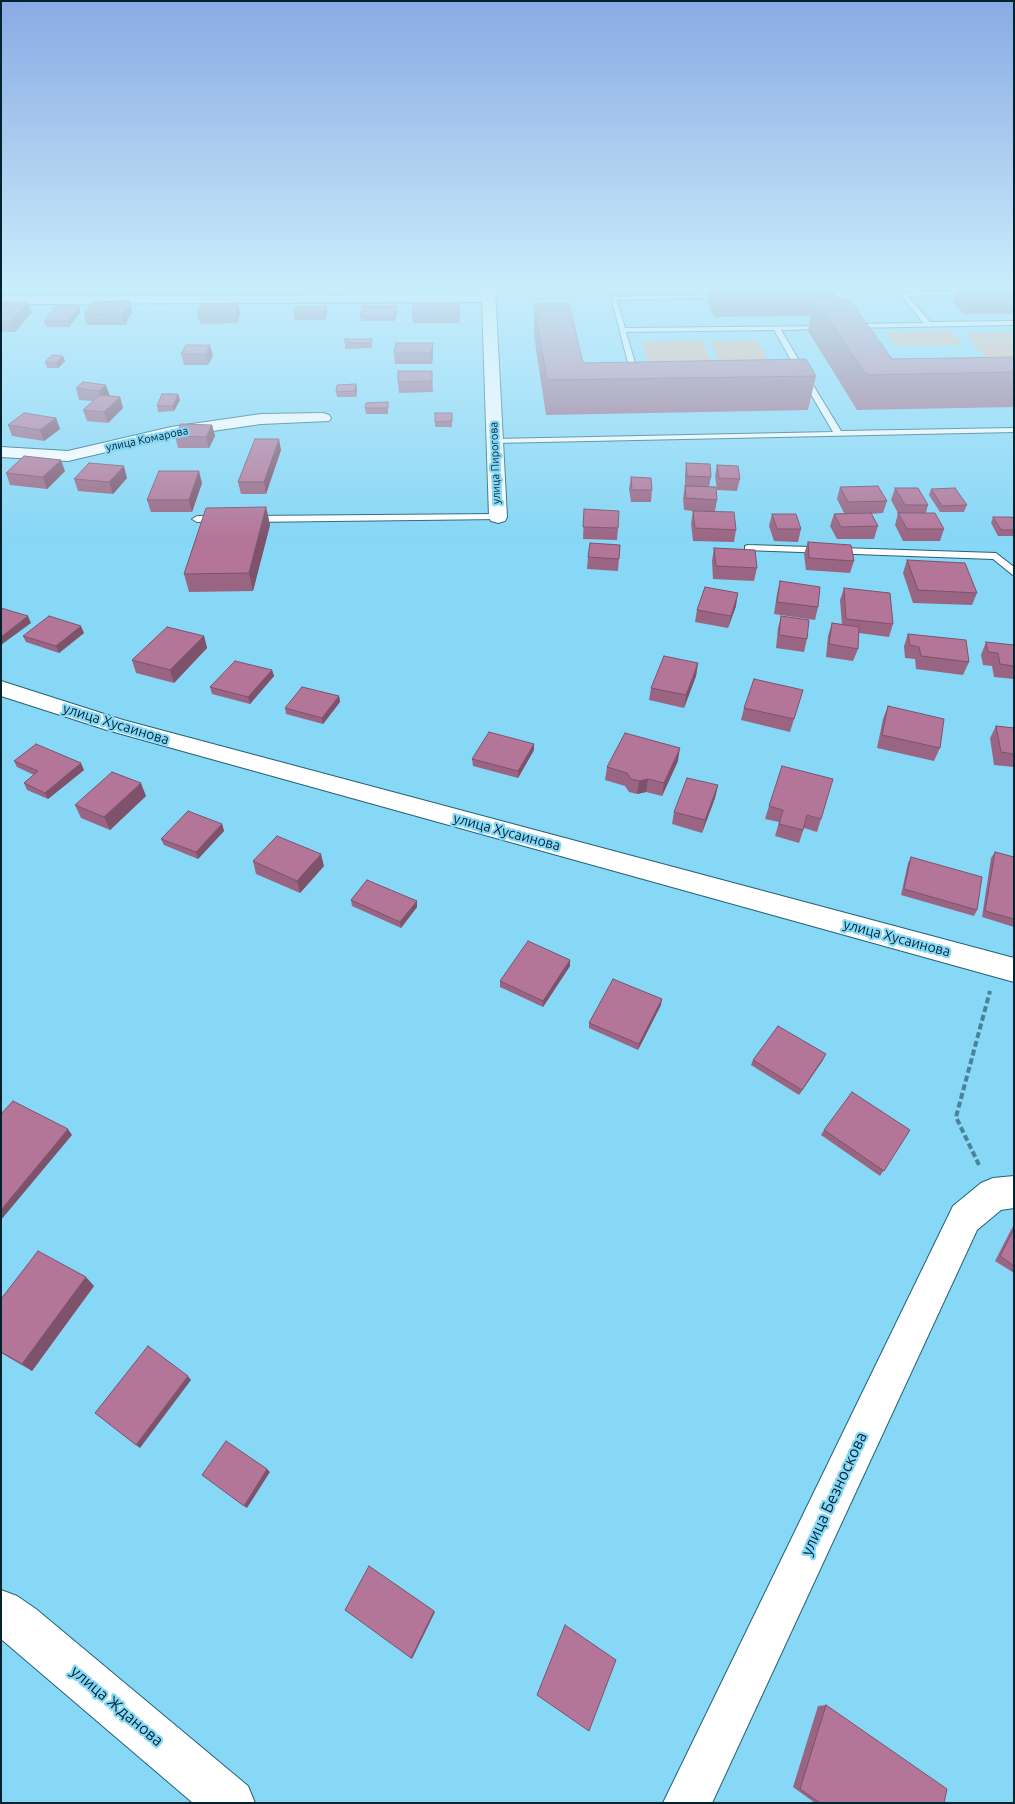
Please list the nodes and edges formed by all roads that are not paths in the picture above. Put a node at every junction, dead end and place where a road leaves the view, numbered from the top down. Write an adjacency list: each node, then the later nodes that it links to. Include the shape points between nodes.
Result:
1 (491, 373): 10 (street, улица Пирогова)
2 (634, 373): 6 (lane, via 637,384)
3 (802, 373): 5 (lane)
4 (787, 382): 5 (lane)
5 (807, 382): 9 (lane)
6 (647, 384)
7 (323, 418): 11 (street, улица Комарова, via 261,419 171,432 68,456)
8 (1014, 430): 9 (lane)
9 (838, 434): 10 (lane)
10 (494, 441): 12 (street, улица Пирогова)
11 (1, 452)
12 (498, 517): 13 (lane)
13 (196, 520)
14 (748, 548): 15 (lane, via 996,556)
15 (1014, 573)
16 (1, 688): 17 (street, улица Хусаинова, via 115,725)
17 (1006, 968)
18 (1003, 1194): 21 (street, улица Безноскова, via 965,1218)
19 (1, 1612): 20 (street, улица Жданова)
20 (232, 1803)
21 (687, 1803)

